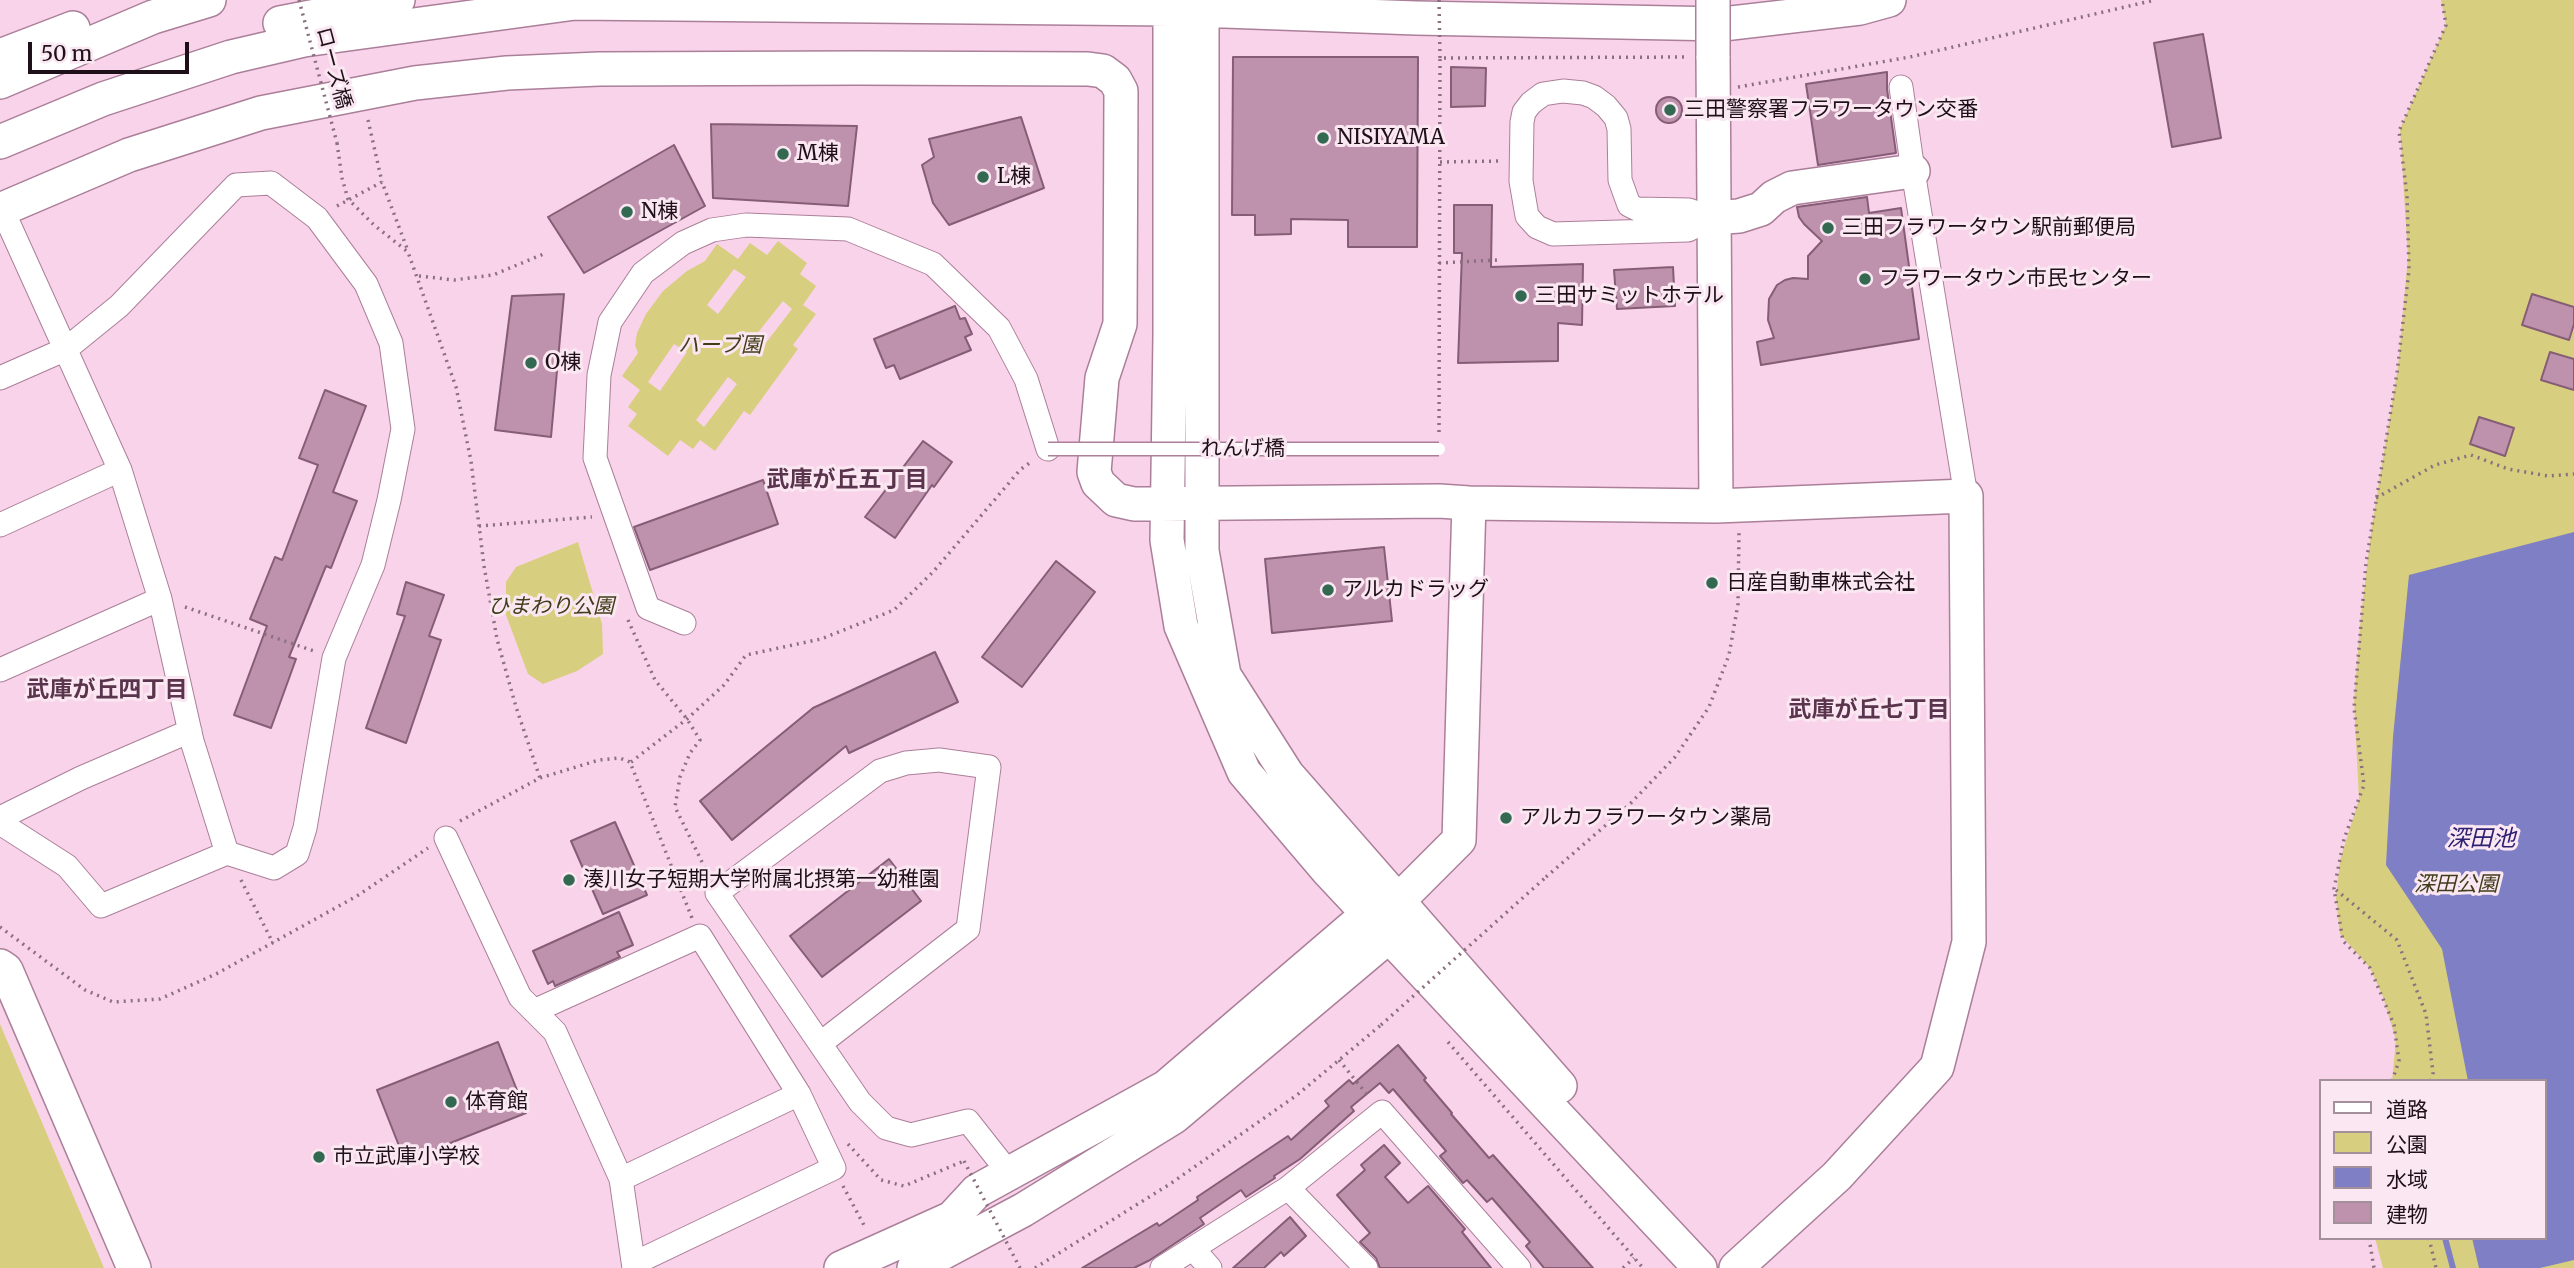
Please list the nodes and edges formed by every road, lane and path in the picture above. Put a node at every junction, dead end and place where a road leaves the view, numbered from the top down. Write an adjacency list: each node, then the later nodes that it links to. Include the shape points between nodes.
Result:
1 (148, 0): 15 (street)
2 (209, 0): 18 (street, via 153,17)
3 (299, 0): 28 (path, ローズ橋, bridge)
4 (443, 0): 11 (street)
5 (1439, 0): 17 (path, bridge)
6 (1713, 0): 16 (street, bridge)
7 (1793, 0): 14 (street)
8 (1889, 0): 14 (street, via 1860,8 1723,24)
9 (2155, 0): 20 (path, via 1910,57)
10 (2442, 0): 43 (path, via 2446,25 2399,131 2409,270)
11 (389, 1): 22 (street, via 223,36 67,89)
12 (563, 1): 13 (street); 23 (street, via 304,40 243,54 103,99)
13 (1186, 5): 14 (street); 44 (street); 45 (street)
14 (1686, 23)
15 (0, 56)
16 (1713, 56): 17 (path); 20 (street)
17 (1440, 58): 25 (path)
18 (0, 82)
19 (1901, 87): 26 (street)
20 (1712, 92): 30 (street)
21 (362, 93): 27 (path); 29 (street, via 248,117 129,155); 44 (street, via 507,73 599,69 1102,71 1121,91 1119,324 1102,378 1094,472 1098,483 1116,500)
22 (0, 120)
23 (0, 142)
24 (1500, 161): 25 (path)
25 (1440, 162): 34 (path)
26 (1913, 171): 30 (street, via 1792,187 1761,209); 42 (street)
27 (383, 182): 28 (path); 31 (path)
28 (348, 199): 31 (path)
29 (1, 209): 36 (street)
30 (1712, 218): 30 (street, via 1688,230 1553,233 1537,227 1527,216 1521,181 1524,112 1543,94 1563,91 1594,97 1616,118 1620,180 1629,205 1689,210); 47 (street)
31 (408, 252): 35 (path)
32 (546, 253): 35 (path, via 493,275 454,280)
33 (1498, 260): 34 (path)
34 (1439, 263): 39 (path)
35 (419, 276): 50 (path, via 456,387)
36 (66, 349): 37 (street); 40 (street); 62 (street, via 119,306 236,186 271,183 317,218 366,284 391,343 403,429 373,565 334,658 306,828 297,854 274,868)
37 (0, 378)
38 (1048, 449): 39 (lane, れんげ橋, bridge); 53 (street, via 1026,379 999,328 933,264 848,229 746,225 712,230 683,243 643,273 610,322 599,376 595,458 648,608); 56 (path, via 1020,470 933,572 894,610 821,639 746,655 724,685)
39 (1439, 449)
40 (120, 470): 49 (street); 51 (street)
41 (2574, 474): 43 (path, via 2548,476 2471,455 2435,465)
42 (1966, 496): 47 (street); 107 (street, via 1969,942 1937,1067 1837,1176)
43 (2376, 498): 63 (path, via 2354,708 2364,785 2344,839)
44 (1168, 503): 45 (street); 66 (street, via 1167,541 1181,626 1244,772)
45 (1202, 503): 46 (street); 65 (street, via 1202,551 1224,675 1287,774)
46 (1469, 503): 47 (street); 65 (street, via 1459,840)
47 (1728, 506): 76 (path, bridge, via 1738,604 1729,655 1709,707 1675,757 1629,805)
48 (592, 517): 50 (path)
49 (0, 525)
50 (479, 526): 59 (path, via 496,639)
51 (160, 599): 54 (path); 55 (street); 57 (street)
52 (627, 615): 56 (path, via 655,680)
53 (684, 623)
54 (296, 644)
55 (0, 670)
56 (687, 719): 58 (path); 64 (path, via 700,740 680,777 675,807)
57 (190, 731): 60 (street, via 81,778); 62 (street)
58 (630, 762): 59 (path, via 599,760); 68 (path)
59 (540, 778): 61 (path, via 458,822)
60 (0, 820): 62 (street, via 66,866 101,906)
61 (446, 838): 69 (path); 73 (street, via 520,997)
62 (227, 853): 69 (path)
63 (2334, 889): 77 (path, via 2343,941 2370,968 2394,1025 2399,1061); 78 (path, via 2397,940 2426,1014)
64 (717, 893): 75 (street); 75 (street, via 880,771 939,760 989,767 968,929)
65 (1398, 901): 66 (street); 106 (street, via 1550,1076)
66 (1379, 925): 83 (street, via 1166,1087); 96 (street, via 1174,1117 1023,1210); 105 (street)
67 (0, 927): 69 (path, via 85,990 113,1002 160,999)
68 (700, 936): 73 (street); 79 (street)
69 (273, 943)
70 (0, 966): 94 (street, via 6,970)
71 (1410, 997): 72 (path)
72 (1419, 1008)
73 (534, 1011): 84 (street, via 555,1031)
74 (1446, 1039): 92 (path)
75 (821, 1043): 83 (street, via 860,1102 886,1128 911,1135 968,1121)
76 (1339, 1060): 80 (path); 98 (path, via 1297,1096 1170,1184)
77 (2393, 1079)
78 (2432, 1079)
79 (799, 1094): 82 (street); 84 (street)
80 (1382, 1112): 85 (street); 102 (street)
81 (845, 1140): 97 (path, bridge, via 881,1180 904,1186 964,1161)
82 (834, 1168): 91 (path); 93 (street)
83 (1009, 1173): 91 (street, via 977,1191 952,1217)
84 (621, 1179): 93 (street)
85 (1288, 1188): 90 (street); 101 (street)
86 (1010, 1236): 89 (path)
87 (2369, 1240): 108 (path)
88 (2429, 1240): 109 (path)
89 (1000, 1242)
90 (1194, 1250): 99 (street); 100 (street)
91 (878, 1252): 95 (street)
92 (1634, 1258): 103 (path); 104 (path)
93 (634, 1265)
94 (134, 1268)
95 (841, 1268)
96 (914, 1268)
97 (1020, 1268)
98 (1035, 1268)
99 (1162, 1268)
100 (1210, 1268)
101 (1366, 1268)
102 (1520, 1268)
103 (1623, 1268)
104 (1643, 1268)
105 (1700, 1268)
106 (1729, 1268)
107 (1736, 1268)
108 (2374, 1268)
109 (2436, 1268)

